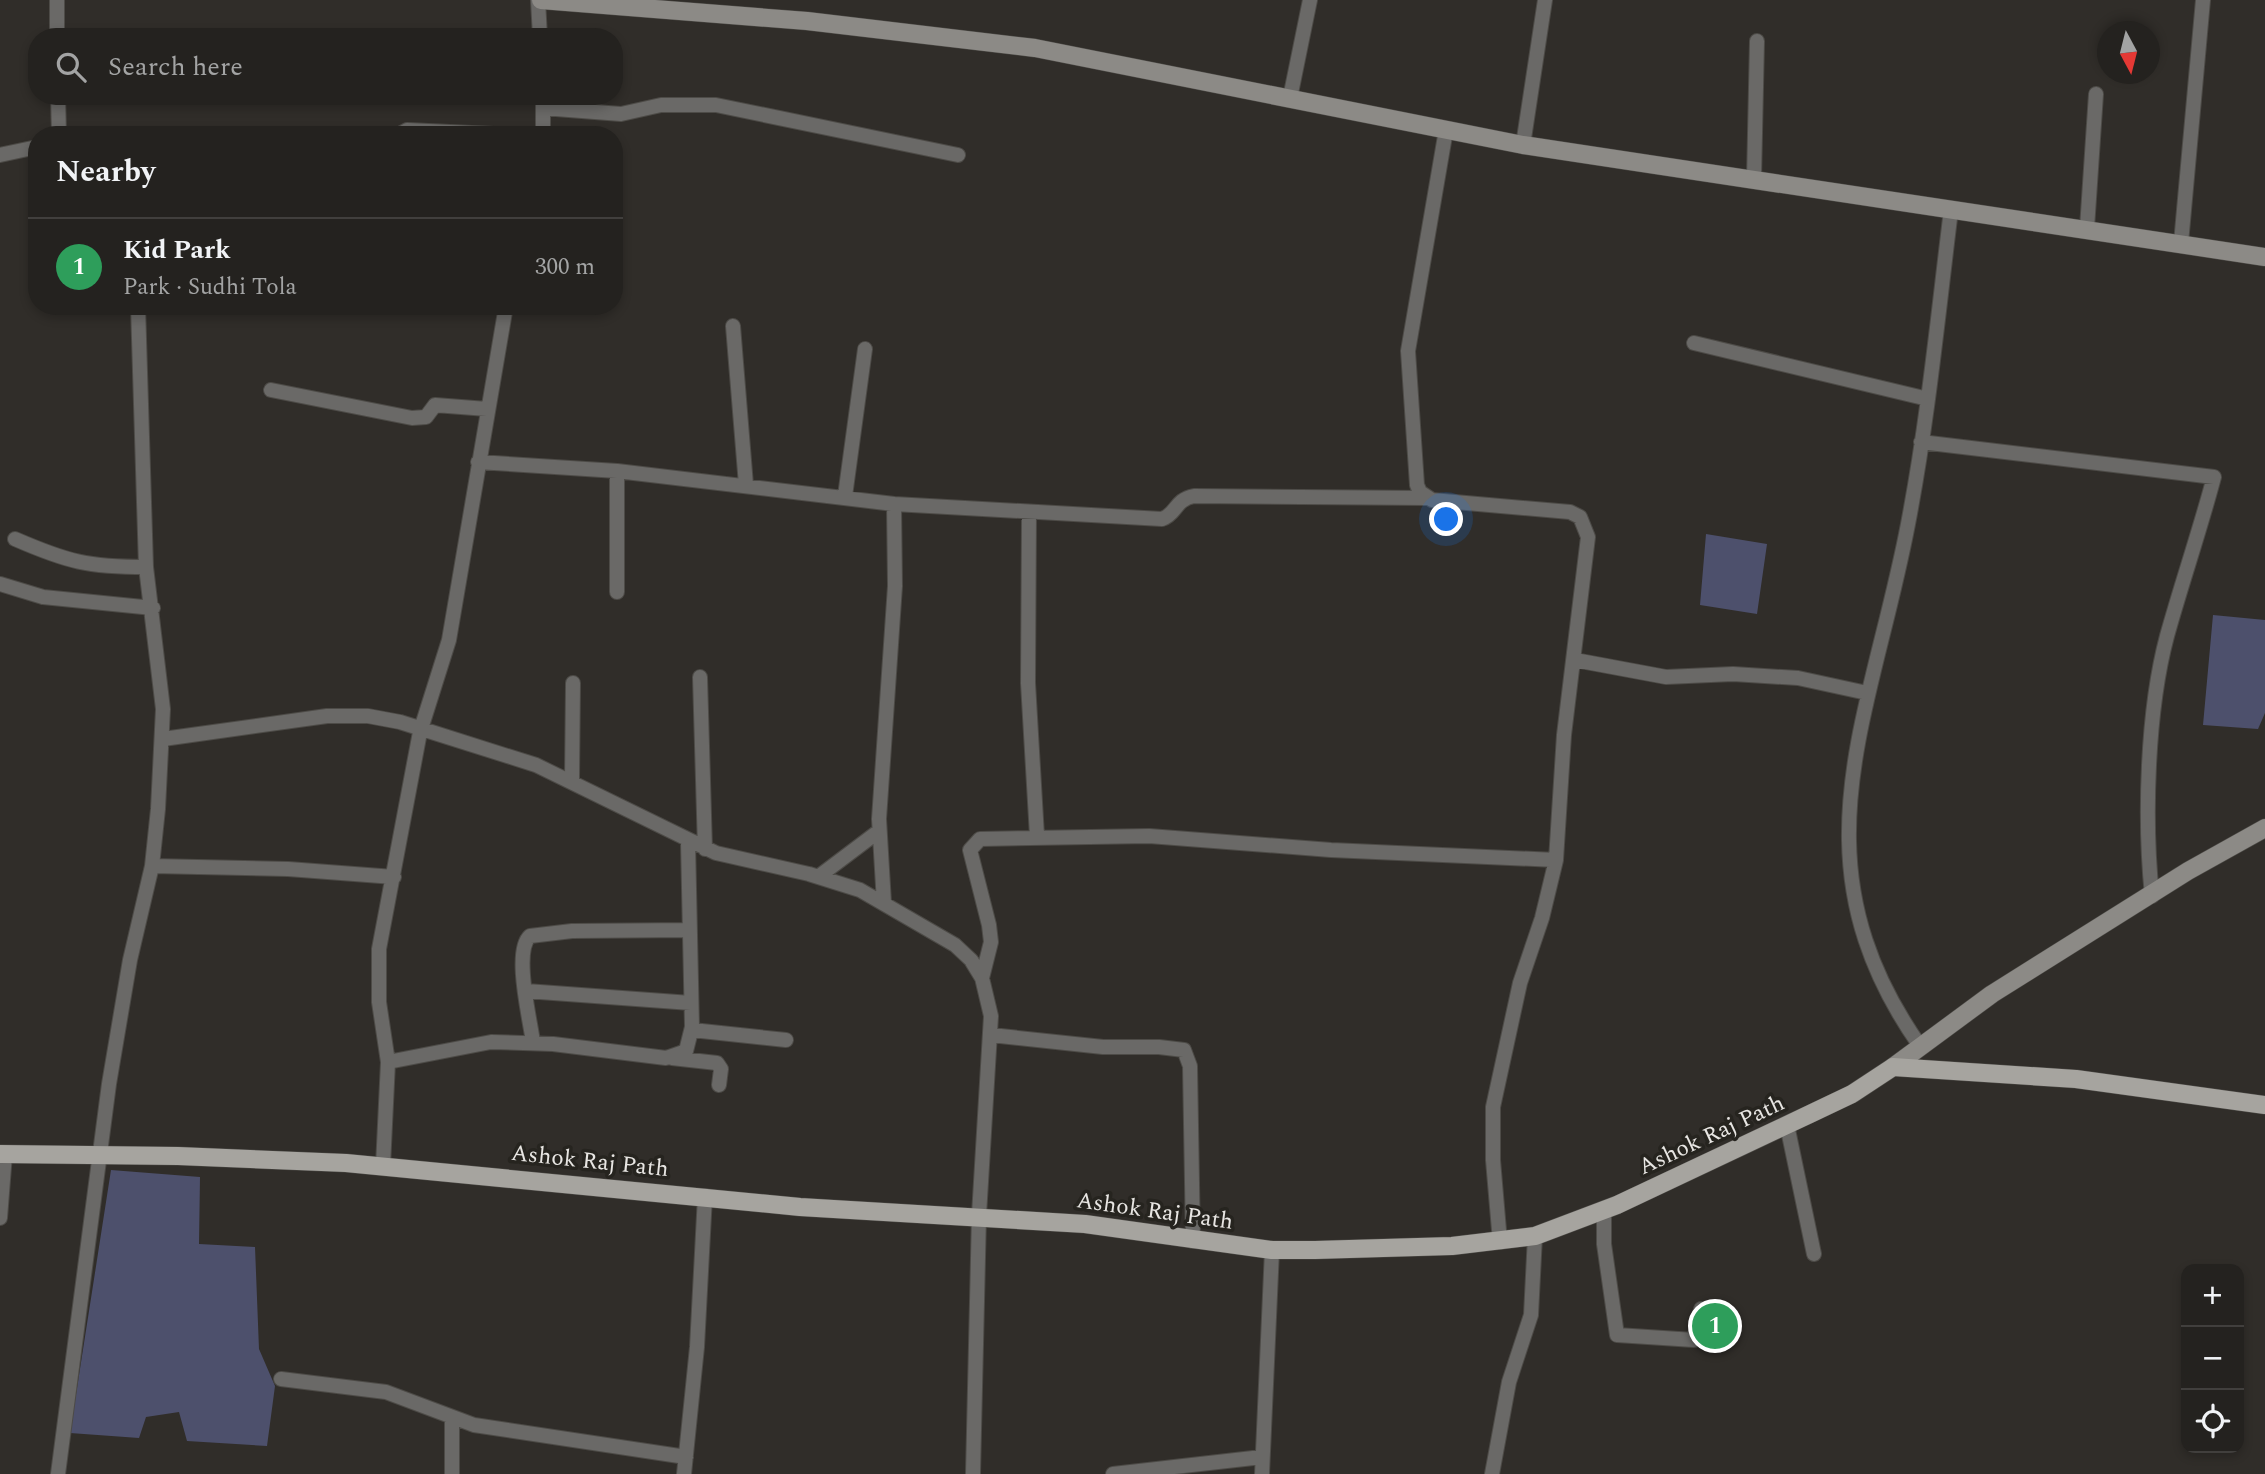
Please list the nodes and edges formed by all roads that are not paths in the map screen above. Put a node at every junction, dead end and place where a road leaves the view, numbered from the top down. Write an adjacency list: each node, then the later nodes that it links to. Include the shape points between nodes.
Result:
1 (57, 0): 7 (street)
2 (539, 0): 6 (main road); 8 (street)
3 (1310, 0): 11 (street)
4 (1545, 0): 18 (street)
5 (2203, 0): 25 (street)
6 (694, 6): 11 (main road, via 1035,48)
7 (57, 28)
8 (540, 28)
9 (1757, 41): 22 (street)
10 (2096, 94): 24 (street)
11 (1290, 98): 17 (main road)
12 (58, 105): 15 (street)
13 (543, 105): 16 (street)
14 (562, 105): 21 (street, via 621,114 661,105 716,105)
15 (59, 126)
16 (543, 126)
17 (1446, 130): 18 (main road); 40 (street, via 1408,351 1415,472)
18 (1523, 145): 22 (main road)
19 (28, 149): 20 (street)
20 (0, 155)
21 (958, 155)
22 (1754, 180): 23 (main road)
23 (1951, 210): 24 (main road); 33 (street)
24 (2087, 228): 25 (main road)
25 (2181, 243): 26 (main road)
26 (2265, 257)
27 (138, 315): 44 (street)
28 (504, 315): 34 (street)
29 (733, 326): 38 (street)
30 (1694, 343): 33 (street)
31 (865, 349): 39 (street)
32 (271, 390): 34 (street, via 420,419 435,405)
33 (1928, 399): 35 (street)
34 (487, 409): 36 (street)
35 (1921, 442): 51 (street, via 1904,545); 64 (street, via 2214,477 2167,636 2154,702 2148,818)
36 (478, 462): 37 (street); 52 (street, via 449,640)
37 (617, 471): 38 (street); 46 (street)
38 (746, 485): 39 (street)
39 (845, 496): 41 (street)
40 (1426, 498): 42 (street, via 1194,496 1179,501 1168,517 1161,519); 48 (street, via 1558,510 1580,517 1588,537)
41 (894, 504): 42 (street); 56 (street, via 895,586)
42 (1029, 512): 57 (street, via 1028,683)
43 (15, 539): 44 (street, via 67,561)
44 (146, 567): 47 (street)
45 (0, 584): 47 (street, via 43,597)
46 (617, 592)
47 (153, 608): 53 (street, via 162,679)
48 (1575, 660): 51 (street, via 1666,677 1733,674 1798,678); 60 (street, via 1564,735)
49 (700, 677): 59 (street)
50 (573, 683): 54 (street)
51 (1867, 693): 74 (street, via 1849,796 1852,896 1875,967)
52 (420, 730): 53 (street, via 382,718 351,715); 54 (street); 62 (street)
53 (163, 739): 61 (street)
54 (572, 780): 58 (street)
55 (2265, 828): 64 (main road)
56 (879, 831): 63 (street); 65 (street)
57 (1037, 836): 60 (street, via 1149,836); 67 (street, via 979,839 970,850 990,933)
58 (688, 842): 59 (street); 66 (street)
59 (705, 849): 63 (street)
60 (1556, 860): 90 (street, via 1497,1080 1492,1150)
61 (152, 866): 62 (street); 82 (street, via 124,994)
62 (394, 877): 76 (street, via 379,961 379,1002)
63 (818, 877): 65 (street)
64 (2152, 896): 74 (main road, via 1992,994)
65 (884, 903): 67 (street, via 955,945)
66 (690, 930): 68 (street, via 538,933 526,940 523,948); 69 (street)
67 (982, 978): 71 (street)
68 (526, 990): 69 (street); 73 (street)
69 (691, 1003): 70 (street)
70 (692, 1030): 72 (street); 75 (street, via 686,1051)
71 (991, 1035): 86 (street); 89 (street, via 1184,1050 1190,1066)
72 (786, 1040)
73 (533, 1042): 75 (street); 76 (street, via 466,1045)
74 (1920, 1046): 77 (main road)
75 (672, 1058): 78 (street, via 717,1063)
76 (388, 1062): 83 (street)
77 (1892, 1067): 79 (main road, via 2076,1079); 80 (main road, Ashok Raj Path, via 1852,1094)
78 (719, 1085)
79 (2265, 1105)
80 (1787, 1125): 85 (main road, Ashok Raj Path); 92 (street)
81 (2, 1154): 82 (main road, Ashok Raj Path); 87 (street)
82 (102, 1154): 83 (main road, Ashok Raj Path); 98 (street)
83 (383, 1166): 84 (main road, Ashok Raj Path)
84 (705, 1196): 86 (main road, Ashok Raj Path, via 800,1207); 96 (street)
85 (1604, 1210): 88 (main road, Ashok Raj Path); 93 (street, via 1604,1244 1617,1335 1694,1340)
86 (979, 1216): 89 (main road, Ashok Raj Path, via 1085,1224); 101 (street)
87 (0, 1218)
88 (1535, 1236): 90 (main road, Ashok Raj Path); 104 (street, via 1531,1315 1509,1382)
89 (1193, 1241): 91 (main road, Ashok Raj Path)
90 (1500, 1242): 91 (main road, Ashok Raj Path)
91 (1272, 1250): 97 (street)
92 (1814, 1254)
93 (1701, 1309)
94 (281, 1379): 95 (street, via 386,1392)
95 (452, 1418): 96 (street); 99 (street)
96 (686, 1457): 100 (street)
97 (1262, 1457): 102 (street); 103 (street)
98 (58, 1474)
99 (452, 1474)
100 (684, 1474)
101 (973, 1474)
102 (1113, 1474)
103 (1262, 1474)
104 (1492, 1474)

